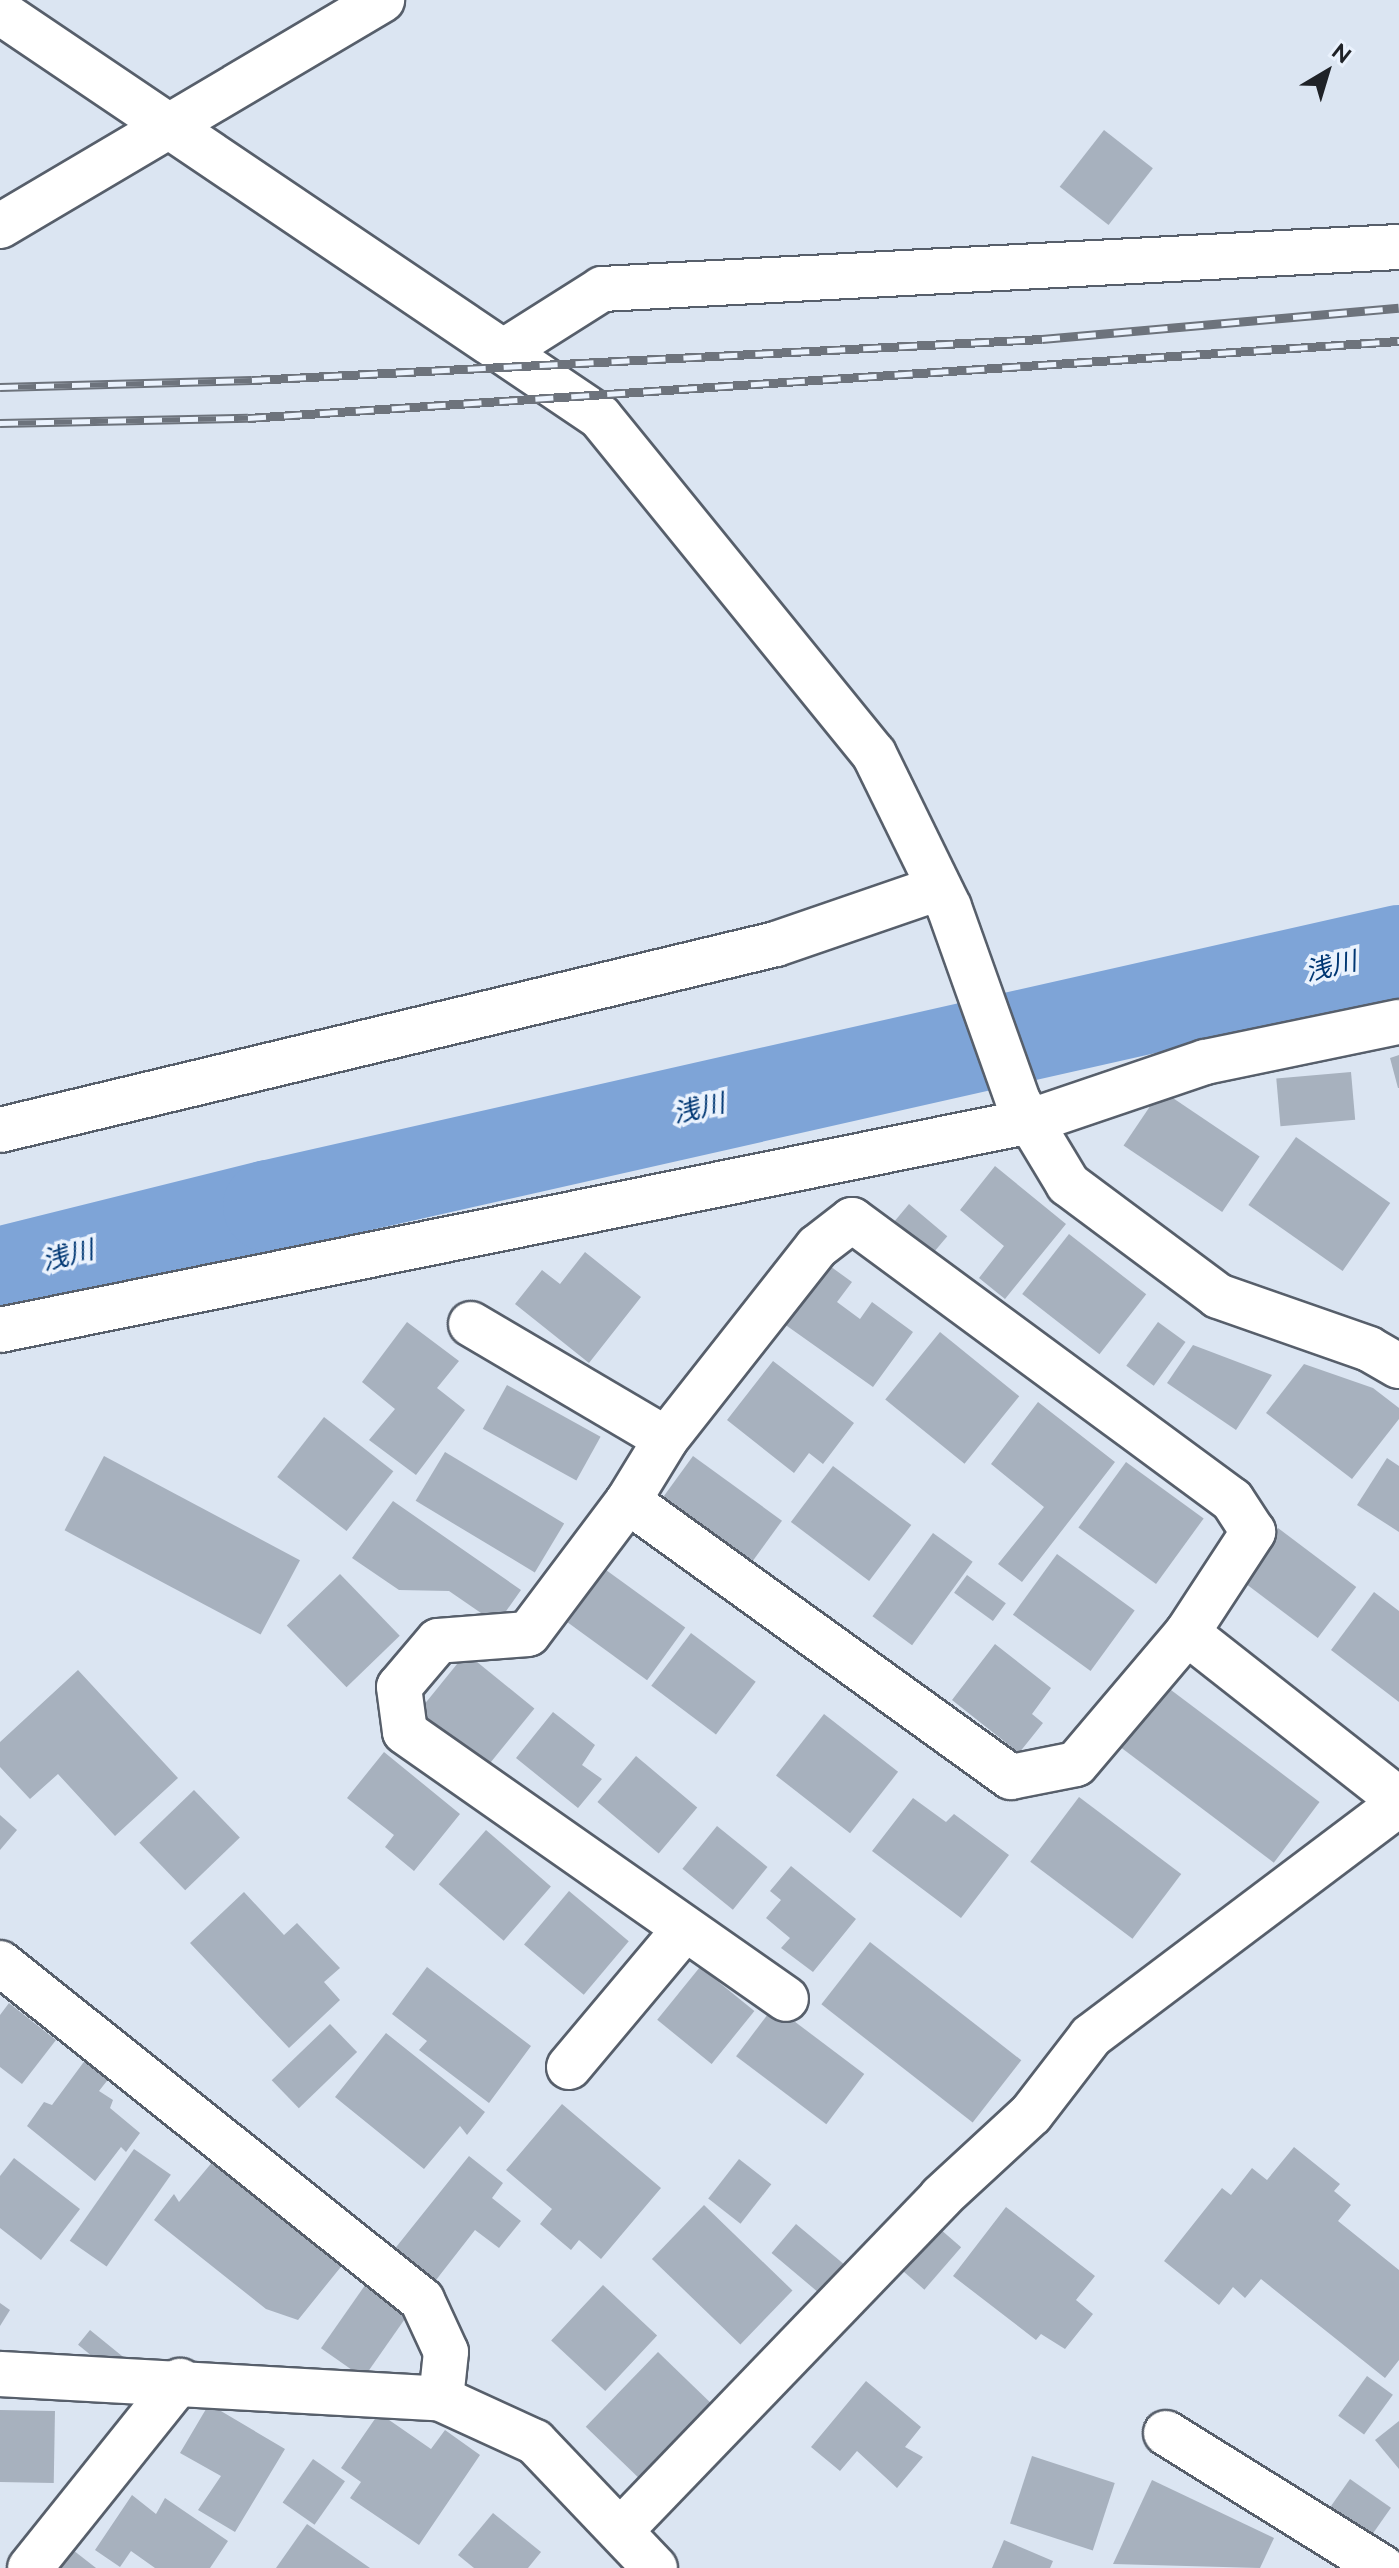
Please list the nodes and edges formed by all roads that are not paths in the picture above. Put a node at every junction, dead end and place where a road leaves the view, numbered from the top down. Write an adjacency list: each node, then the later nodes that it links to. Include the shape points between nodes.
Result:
1 (382, 0): 3 (street)
2 (0, 12): 3 (street)
3 (171, 123): 4 (street); 6 (street)
4 (0, 226)
5 (1399, 247): 6 (street, via 602,289)
6 (504, 351): 7 (street, via 600,417 845,718 874,754)
7 (944, 897): 9 (street); 10 (street, via 776,944)
8 (1399, 1022): 9 (street, via 1205,1062)
9 (1025, 1111): 12 (street); 13 (street, via 1068,1184 1218,1296 1369,1349)
10 (0, 1130)
11 (471, 1324): 14 (street)
12 (0, 1330)
13 (1399, 1366)
14 (666, 1439): 15 (street); 16 (street, via 817,1247 852,1220 1232,1500 1253,1532)
15 (628, 1501): 16 (street, via 1011,1777 1076,1764); 18 (street, via 528,1634 438,1641 399,1687 405,1732)
16 (1187, 1633): 17 (street)
17 (1399, 1802): 26 (street, via 1091,2036 1031,2114 941,2197)
18 (684, 1930): 20 (street); 21 (street)
19 (0, 1963): 24 (street, via 422,2300 446,2352)
20 (786, 1999)
21 (569, 2067)
22 (0, 2374): 23 (street)
23 (180, 2381): 24 (street); 27 (street)
24 (441, 2399): 26 (street, via 535,2442)
25 (1166, 2433): 29 (street)
26 (623, 2528): 28 (street)
27 (30, 2568)
28 (655, 2568)
29 (1383, 2568)

